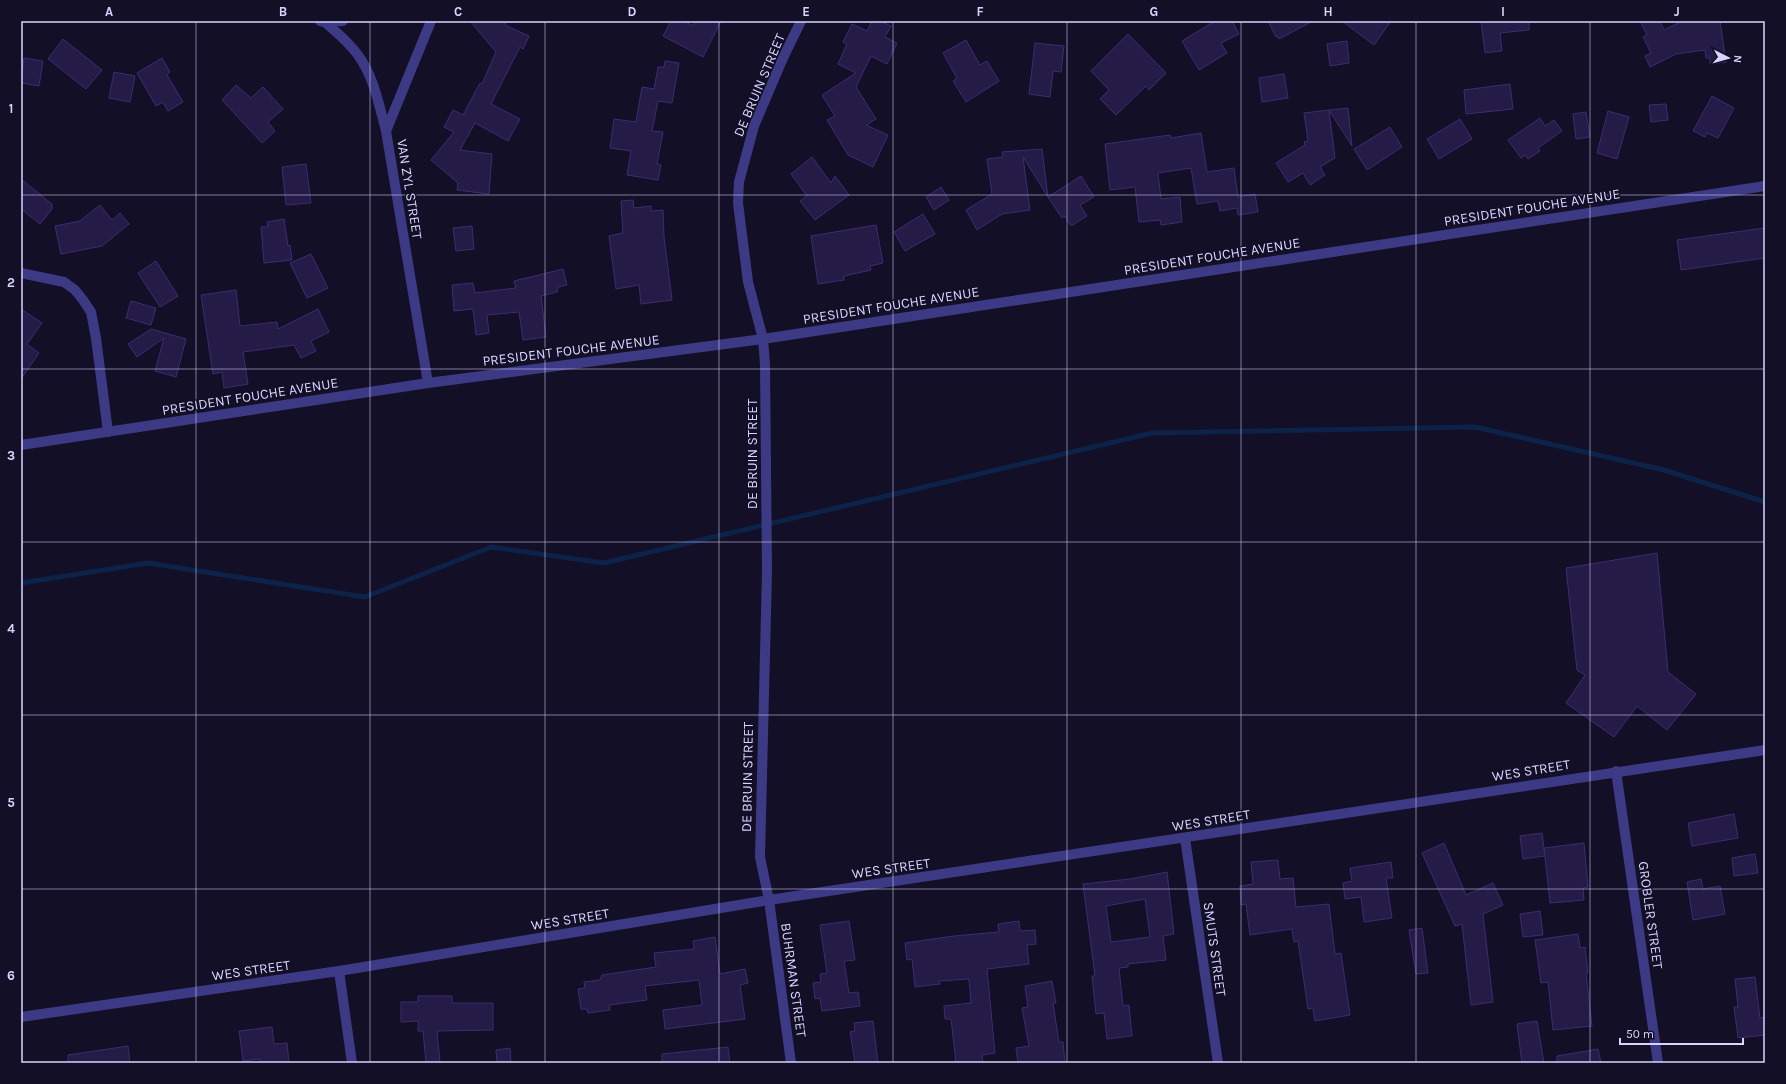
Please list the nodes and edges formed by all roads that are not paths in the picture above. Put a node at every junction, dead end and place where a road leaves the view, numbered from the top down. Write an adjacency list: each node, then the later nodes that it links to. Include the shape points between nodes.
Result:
1 (343, 21): 4 (street)
2 (431, 21): 5 (street)
3 (801, 21): 8 (street, DE BRUIN STREET, via 754,126 739,182 738,203 748,282)
4 (322, 22): 5 (street, VAN ZYL STREET, via 347,42 367,69)
5 (386, 131): 9 (street, VAN ZYL STREET)
6 (1765, 186): 8 (street, PRESIDENT FOUCHE AVENUE)
7 (21, 273): 10 (street, via 64,282 75,290 91,312)
8 (763, 339): 9 (street, PRESIDENT FOUCHE AVENUE); 15 (street, DE BRUIN STREET, via 766,541 760,857)
9 (428, 383): 10 (street, PRESIDENT FOUCHE AVENUE)
10 (108, 432): 11 (street, PRESIDENT FOUCHE AVENUE)
11 (21, 445)
12 (1765, 750): 13 (street, WES STREET)
13 (1616, 771): 14 (street, WES STREET); 21 (street, GROBLER STREET)
14 (1185, 838): 15 (street, WES STREET); 20 (street, SMUTS STREET)
15 (769, 900): 16 (street, WES STREET); 19 (street, BUHRMAN STREET)
16 (339, 971): 17 (street, WES STREET); 18 (street)
17 (21, 1017)
18 (352, 1063)
19 (791, 1063)
20 (1218, 1063)
21 (1658, 1063)

